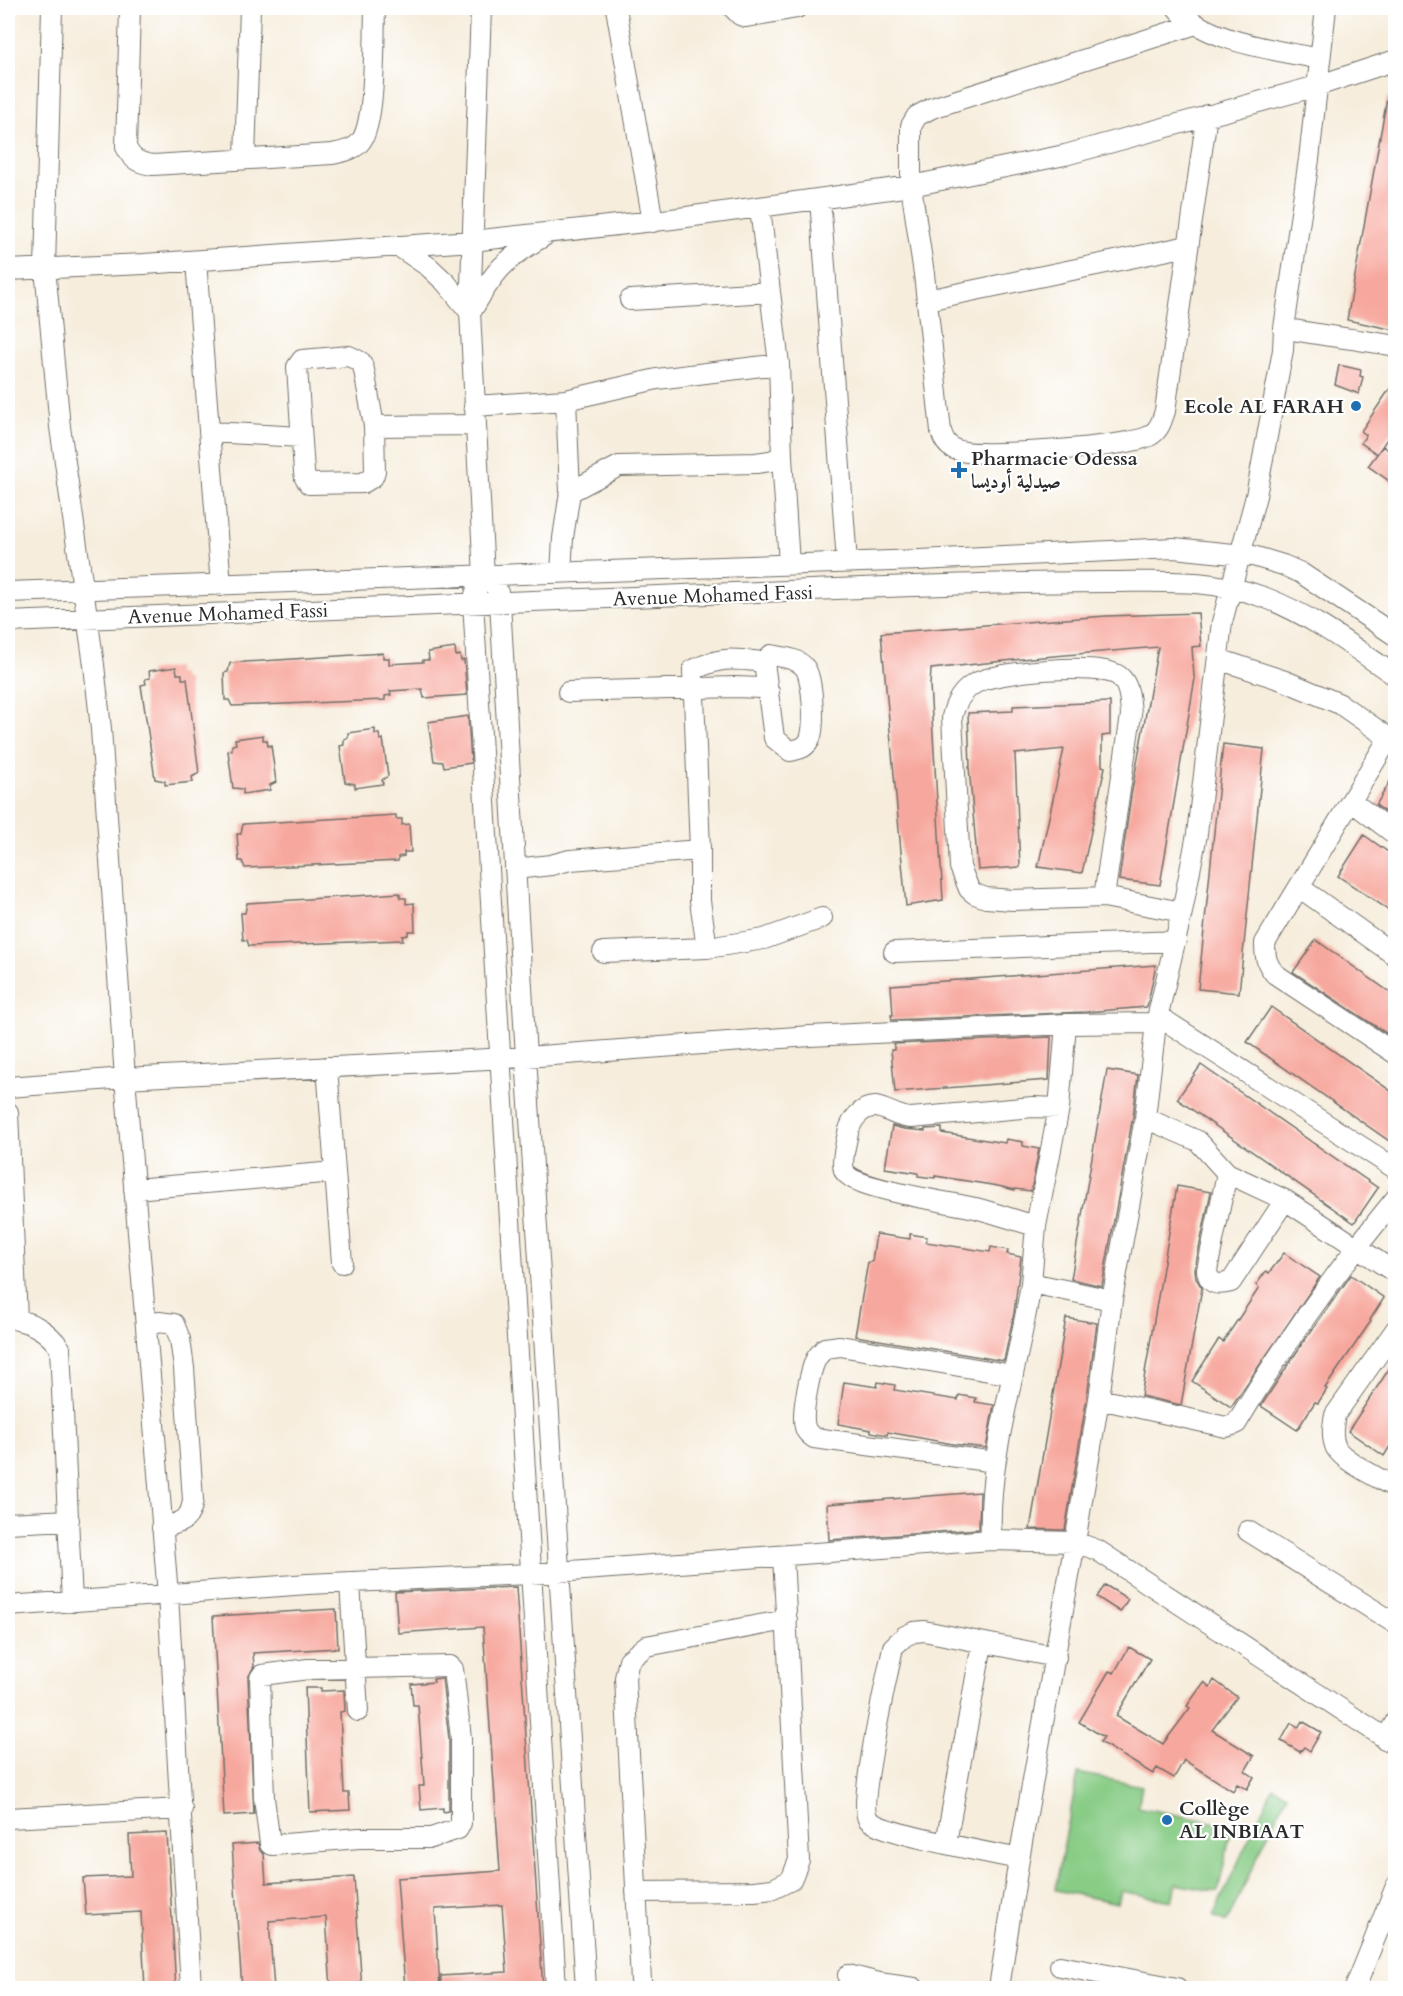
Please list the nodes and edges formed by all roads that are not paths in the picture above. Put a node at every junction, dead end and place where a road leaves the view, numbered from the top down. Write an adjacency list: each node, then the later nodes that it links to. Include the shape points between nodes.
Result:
1 (51, 8): 26 (street)
2 (130, 8): 16 (street, via 125,135 126,147 134,160 153,165)
3 (250, 8): 16 (street)
4 (375, 8): 16 (street, via 371,110 361,142 332,154)
5 (481, 8): 22 (street)
6 (616, 8): 20 (street)
7 (733, 8): 8 (street, via 746,17)
8 (797, 8)
9 (1177, 8): 11 (street)
10 (1326, 8): 12 (street)
11 (1196, 24): 12 (street, via 1237,42); 17 (street, via 917,116 911,126)
12 (1320, 59): 14 (street)
13 (1395, 60): 14 (street)
14 (1317, 86): 15 (street); 32 (street)
15 (1207, 116): 17 (street, via 1065,155); 24 (street)
16 (245, 158)
17 (911, 186): 18 (street); 30 (street)
18 (820, 200): 19 (street); 43 (street)
19 (760, 208): 20 (street); 28 (street)
20 (653, 222): 21 (street)
21 (550, 233): 22 (street); 31 (street, via 501,265)
22 (472, 241): 23 (street); 31 (street)
23 (398, 246): 25 (street); 31 (street, via 429,267)
24 (1188, 246): 30 (street); 30 (street, via 1165,411 1152,434 1131,441 999,453 965,452 948,446 941,431)
25 (196, 261): 26 (street); 38 (street)
26 (45, 268): 27 (street); 49 (street, via 60,428)
27 (8, 270)
28 (770, 292): 29 (street); 34 (street)
29 (630, 300)
30 (927, 300)
31 (470, 312): 36 (street)
32 (1284, 328): 33 (street); 42 (street, via 1256,496)
33 (1395, 346)
34 (778, 364): 35 (street, via 657,379); 40 (street)
35 (566, 400): 36 (street); 41 (street)
36 (474, 416): 37 (street); 46 (street)
37 (374, 426): 39 (street, via 375,471 363,483 309,484 304,478); 39 (street, via 361,362 349,356 308,358 297,367)
38 (210, 432): 39 (street); 47 (street)
39 (301, 436)
40 (782, 457): 41 (street, via 756,463 619,466); 44 (street)
41 (570, 492): 45 (street)
42 (1241, 555): 43 (street, Avenue Mohamed Fassi, via 1174,548); 48 (street); 55 (street, Avenue Mohamed Fassi, via 1301,573)
43 (847, 562): 44 (street, Avenue Mohamed Fassi)
44 (789, 564): 45 (street, Avenue Mohamed Fassi)
45 (561, 573): 46 (street, Avenue Mohamed Fassi)
46 (484, 576): 47 (street, Avenue Mohamed Fassi); 51 (street); 52 (street, via 494,583)
47 (221, 586): 49 (street, Avenue Mohamed Fassi)
48 (1232, 587): 52 (street, Avenue Mohamed Fassi, via 1195,582 1029,582); 56 (street, via 1222,622); 58 (street, Avenue Mohamed Fassi, via 1302,614)
49 (83, 590): 50 (street, Avenue Mohamed Fassi); 53 (street)
50 (8, 592)
51 (473, 602): 52 (street, Avenue Mohamed Fassi); 53 (street, Avenue Mohamed Fassi); 80 (street)
52 (500, 602): 66 (street)
53 (87, 619): 54 (street, Avenue Mohamed Fassi); 82 (street, via 101,729)
54 (8, 622)
55 (1395, 636)
56 (1218, 659): 62 (street, via 1340,704); 69 (street, via 1197,834)
57 (764, 662): 59 (street, via 736,658 709,662 693,670); 61 (street); 61 (street, via 771,655 792,659 805,667 812,723 811,739 804,748 790,751 774,738)
58 (1395, 675)
59 (693, 687): 60 (street); 61 (street, via 750,687); 65 (street)
60 (568, 692)
61 (769, 692)
62 (1392, 741): 63 (street)
63 (1351, 801): 64 (street); 67 (street)
64 (1395, 835)
65 (700, 850): 66 (street, via 570,860 551,865); 72 (street, via 700,901)
66 (515, 862): 79 (street)
67 (1299, 887): 75 (street); 78 (street, via 1265,943 1267,965)
68 (1104, 897): 68 (street, via 1013,900 986,898 969,889 960,867 952,717 955,703 973,684 1004,673 1081,669 1103,670 1118,675 1126,684 1131,715); 69 (street)
69 (1182, 912): 71 (street)
70 (822, 918): 72 (street, via 764,939)
71 (1176, 941): 74 (street); 76 (street)
72 (707, 948): 73 (street)
73 (603, 952)
74 (894, 952)
75 (1395, 956)
76 (1157, 1019): 77 (street); 86 (street); 87 (street)
77 (1066, 1024): 79 (street, via 810,1036); 84 (street)
78 (1395, 1054)
79 (526, 1057): 80 (street); 113 (street)
80 (500, 1058): 81 (street); 114 (street)
81 (327, 1067): 82 (street); 88 (street)
82 (125, 1078): 83 (street); 90 (street)
83 (8, 1087)
84 (1059, 1108): 93 (street); 93 (street, via 911,1118 876,1107 858,1114 848,1132 843,1163 849,1177 888,1191 980,1209)
85 (8, 1112): 99 (street)
86 (1145, 1118): 89 (street, via 1198,1141); 98 (street)
87 (1395, 1169)
88 (335, 1172): 90 (street); 95 (street)
89 (1227, 1173): 92 (street); 92 (street, via 1207,1270 1208,1277 1218,1285 1231,1282)
90 (134, 1189): 100 (street)
91 (1395, 1198): 94 (street)
92 (1285, 1200): 94 (street)
93 (1036, 1226): 97 (street)
94 (1356, 1246): 96 (street); 103 (street, via 1236,1424 1226,1427)
95 (342, 1263)
96 (1395, 1273)
97 (1031, 1283): 98 (street); 102 (street)
98 (1112, 1300): 103 (street)
99 (11, 1309): 106 (street, via 16,1320 33,1324 50,1335 60,1348)
100 (146, 1327): 108 (street); 108 (street, via 159,1322 174,1324 184,1368 192,1511 186,1520)
101 (1395, 1329): 105 (street, via 1335,1415 1332,1431 1336,1448 1344,1457)
102 (1013, 1375): 104 (street); 104 (street, via 840,1346 825,1348 816,1360 810,1384 804,1425 814,1438)
103 (1099, 1399): 111 (street)
104 (995, 1462): 110 (street)
105 (1395, 1488)
106 (69, 1520): 107 (street); 117 (street)
107 (8, 1523)
108 (162, 1528): 116 (street)
109 (1248, 1531): 120 (street)
110 (991, 1540): 111 (street); 112 (street)
111 (1075, 1542): 122 (street); 126 (street, via 1097,1550)
112 (783, 1556): 113 (street); 119 (street)
113 (559, 1572): 114 (street); 140 (street)
114 (530, 1574): 115 (street); 139 (street)
115 (350, 1583): 116 (street); 123 (street)
116 (168, 1595): 117 (street); 127 (street)
117 (72, 1602): 118 (street)
118 (8, 1606)
119 (787, 1620): 132 (street, via 646,1646 629,1660 625,1678); 132 (street, via 799,1860 791,1880 773,1889)
120 (1395, 1624)
121 (982, 1644): 122 (street); 129 (street); 129 (street, via 924,1631 898,1640 893,1647 876,1736 868,1819 876,1825)
122 (1056, 1657): 130 (street)
123 (355, 1667): 123 (street, via 453,1669 461,1738 461,1823 453,1832 431,1838 359,1838 273,1845 269,1841 264,1798 260,1678 308,1669); 124 (street)
124 (358, 1711)
125 (1395, 1721): 126 (street)
126 (1390, 1743)
127 (182, 1809): 128 (street); 138 (street)
128 (8, 1818)
129 (946, 1843): 130 (street)
130 (1019, 1859): 141 (street)
131 (1395, 1886): 143 (street)
132 (636, 1892): 136 (street)
133 (1060, 1966): 135 (street)
134 (848, 1975): 137 (street)
135 (1093, 1981): 142 (street)
136 (641, 1982)
137 (913, 1988)
138 (191, 1989)
139 (556, 1989)
140 (585, 1989)
141 (999, 1989)
142 (1177, 1989)
143 (1355, 1989)

